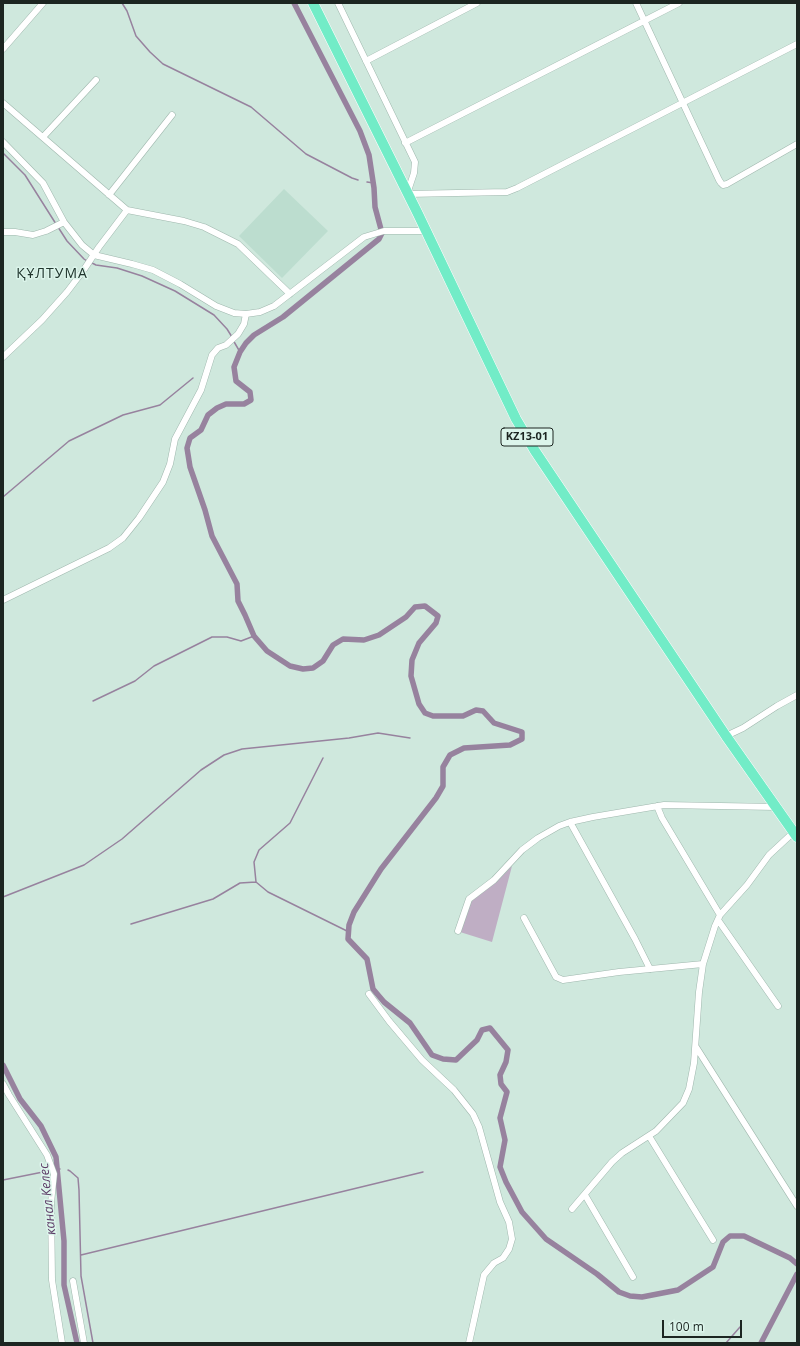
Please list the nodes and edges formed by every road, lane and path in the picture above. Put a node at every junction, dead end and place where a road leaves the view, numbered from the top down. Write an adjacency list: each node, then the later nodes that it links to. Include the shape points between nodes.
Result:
1 (43, 3): 9 (street)
2 (313, 3): 19 (highway, KZ13-01)
3 (338, 3): 10 (street)
4 (477, 3): 10 (street)
5 (636, 3): 7 (street)
6 (679, 3): 7 (street)
7 (645, 21): 13 (street); 17 (street)
8 (797, 44): 13 (street)
9 (3, 49)
10 (366, 61): 17 (street)
11 (96, 80): 15 (street)
12 (3, 103): 15 (street)
13 (683, 103): 18 (street, via 723,184); 19 (street, via 508,192)
14 (172, 115): 20 (street)
15 (43, 137): 20 (street)
16 (3, 142): 22 (street, via 43,183)
17 (405, 143): 19 (street, via 415,162)
18 (797, 144)
19 (407, 194): 23 (highway, KZ13-01)
20 (109, 195): 21 (street)
21 (127, 210): 25 (street); 26 (street, via 204,227 238,244)
22 (64, 222): 24 (street, via 33,236); 25 (street, via 82,245)
23 (426, 231): 26 (street, via 381,232 364,237); 31 (highway, KZ13-01, via 506,399 535,451)
24 (3, 232)
25 (94, 254): 27 (street, via 153,270 216,306 234,313); 28 (street, via 67,292)
26 (290, 294): 27 (street, via 274,306)
27 (246, 314): 29 (street, via 238,334 212,354 201,390 175,439 163,482 123,538 109,548)
28 (3, 357)
29 (3, 600)
30 (797, 695): 31 (street)
31 (726, 736): 33 (highway, KZ13-01)
32 (657, 806): 33 (street); 34 (street); 36 (street)
33 (776, 807): 35 (highway, KZ13-01)
34 (570, 822): 38 (street, via 530,844 494,880 473,894 467,903); 40 (street)
35 (796, 833): 36 (street, via 769,855 748,885)
36 (719, 917): 39 (street, via 709,940); 42 (street)
37 (524, 918): 40 (street, via 556,977 560,979)
38 (458, 931)
39 (703, 964): 40 (street); 43 (street)
40 (650, 969)
41 (369, 994): 54 (street, via 422,1060 473,1114 500,1202 509,1222 512,1240 510,1249 484,1275)
42 (778, 1006)
43 (696, 1047): 45 (street, via 687,1096 679,1109); 47 (street)
44 (3, 1084): 52 (street, via 47,1155 54,1174 51,1203 52,1280)
45 (649, 1136): 46 (street, via 612,1162); 49 (street)
46 (585, 1195): 48 (street); 50 (street)
47 (797, 1206)
48 (572, 1209)
49 (713, 1240)
50 (633, 1277)
51 (73, 1281): 53 (street)
52 (62, 1343)
53 (84, 1343)
54 (469, 1343)

